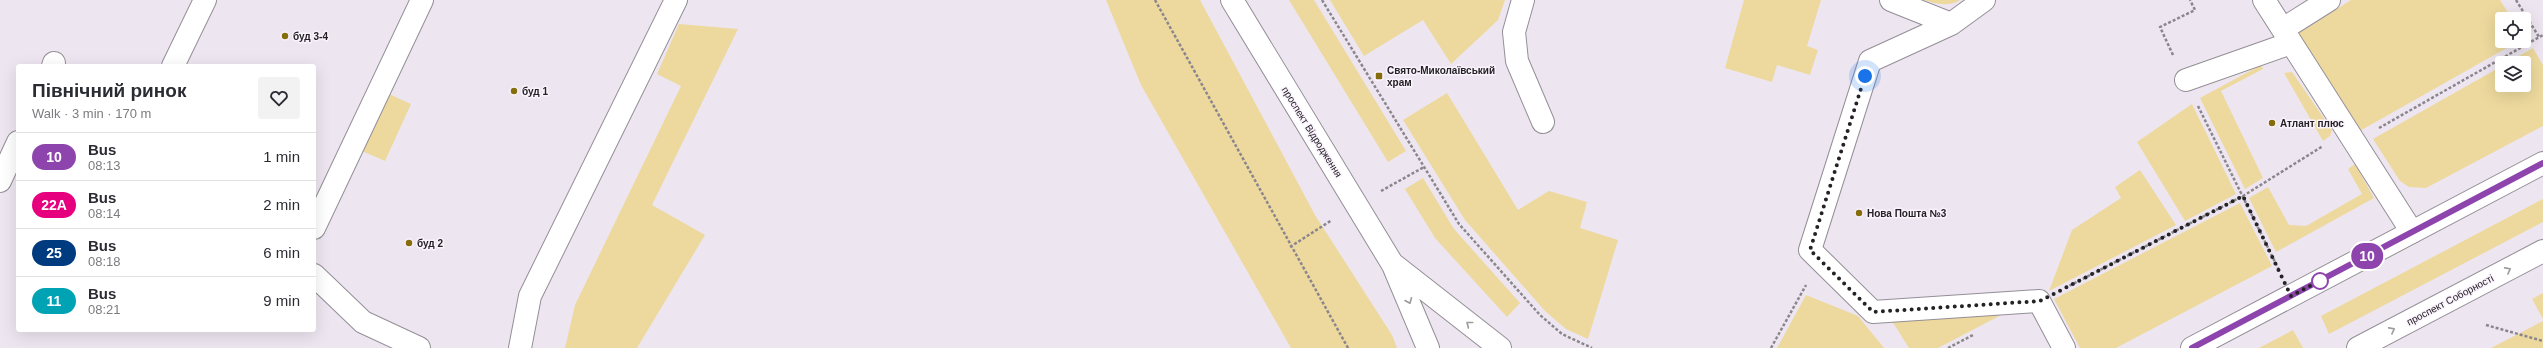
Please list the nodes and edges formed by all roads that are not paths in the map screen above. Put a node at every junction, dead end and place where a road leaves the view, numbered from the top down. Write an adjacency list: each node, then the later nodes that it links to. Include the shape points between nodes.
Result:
1 (206, 0): 12 (main road)
2 (422, 0): 18 (main road)
3 (676, 0): 24 (main road, via 530,296)
4 (1232, 0): 21 (main road, проспект Відродження)
5 (1523, 0): 14 (main road, via 1514,32 1517,61)
6 (1891, 0): 10 (main road)
7 (1984, 0): 10 (main road)
8 (2264, 0): 11 (main road)
9 (2329, 0): 11 (main road)
10 (1952, 24): 27 (main road, via 1870,61 1810,250 1873,312 2040,301)
11 (2287, 36): 13 (main road); 19 (main road)
12 (174, 64)
13 (2186, 80)
14 (1543, 122)
15 (16, 146): 17 (main road)
16 (2543, 163): 19 (main road)
17 (0, 181)
18 (316, 224)
19 (2412, 232): 28 (main road)
20 (2543, 251): 29 (main road, проспект Соборності, one-way to 20)
21 (1394, 265): 25 (main road, one-way to 25); 26 (main road, one-way to 21)
22 (316, 276): 23 (main road, via 363,322)
23 (419, 348)
24 (520, 348)
25 (1428, 348)
26 (1500, 348)
27 (2064, 348)
28 (2192, 348)
29 (2358, 348)

